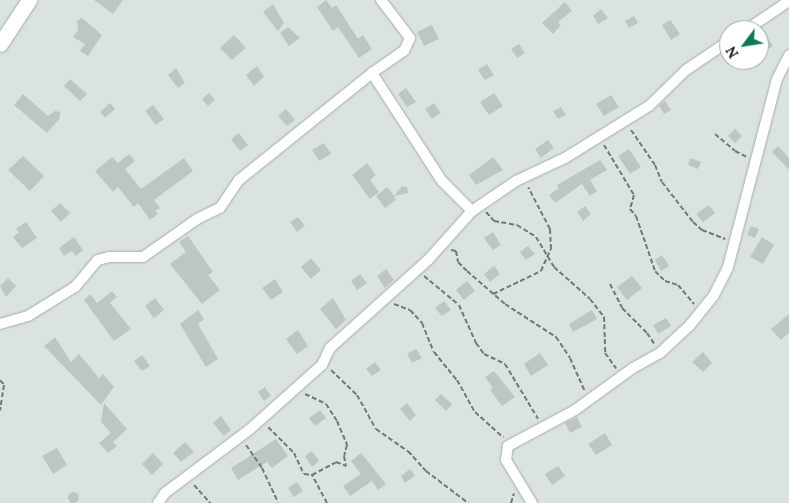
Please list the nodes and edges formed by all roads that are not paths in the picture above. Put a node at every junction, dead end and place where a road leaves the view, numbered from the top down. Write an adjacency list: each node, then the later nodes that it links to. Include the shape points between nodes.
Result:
1 (28, 0): 5 (main road)
2 (382, 0): 8 (street, via 410,38 404,51)
3 (789, 1): 4 (street)
4 (761, 20)
5 (0, 44)
6 (719, 48): 9 (street, via 686,70 649,106)
7 (789, 55): 12 (street, via 777,79 728,267 702,310 660,353 591,399 508,446 506,460)
8 (372, 73): 9 (street, via 442,181); 10 (street, via 239,180 220,208 196,219 143,257 98,260 75,288 28,316)
9 (472, 211): 11 (street, via 417,270 330,348 322,365 260,421 165,493)
10 (0, 324)
11 (158, 503)
12 (532, 503)

